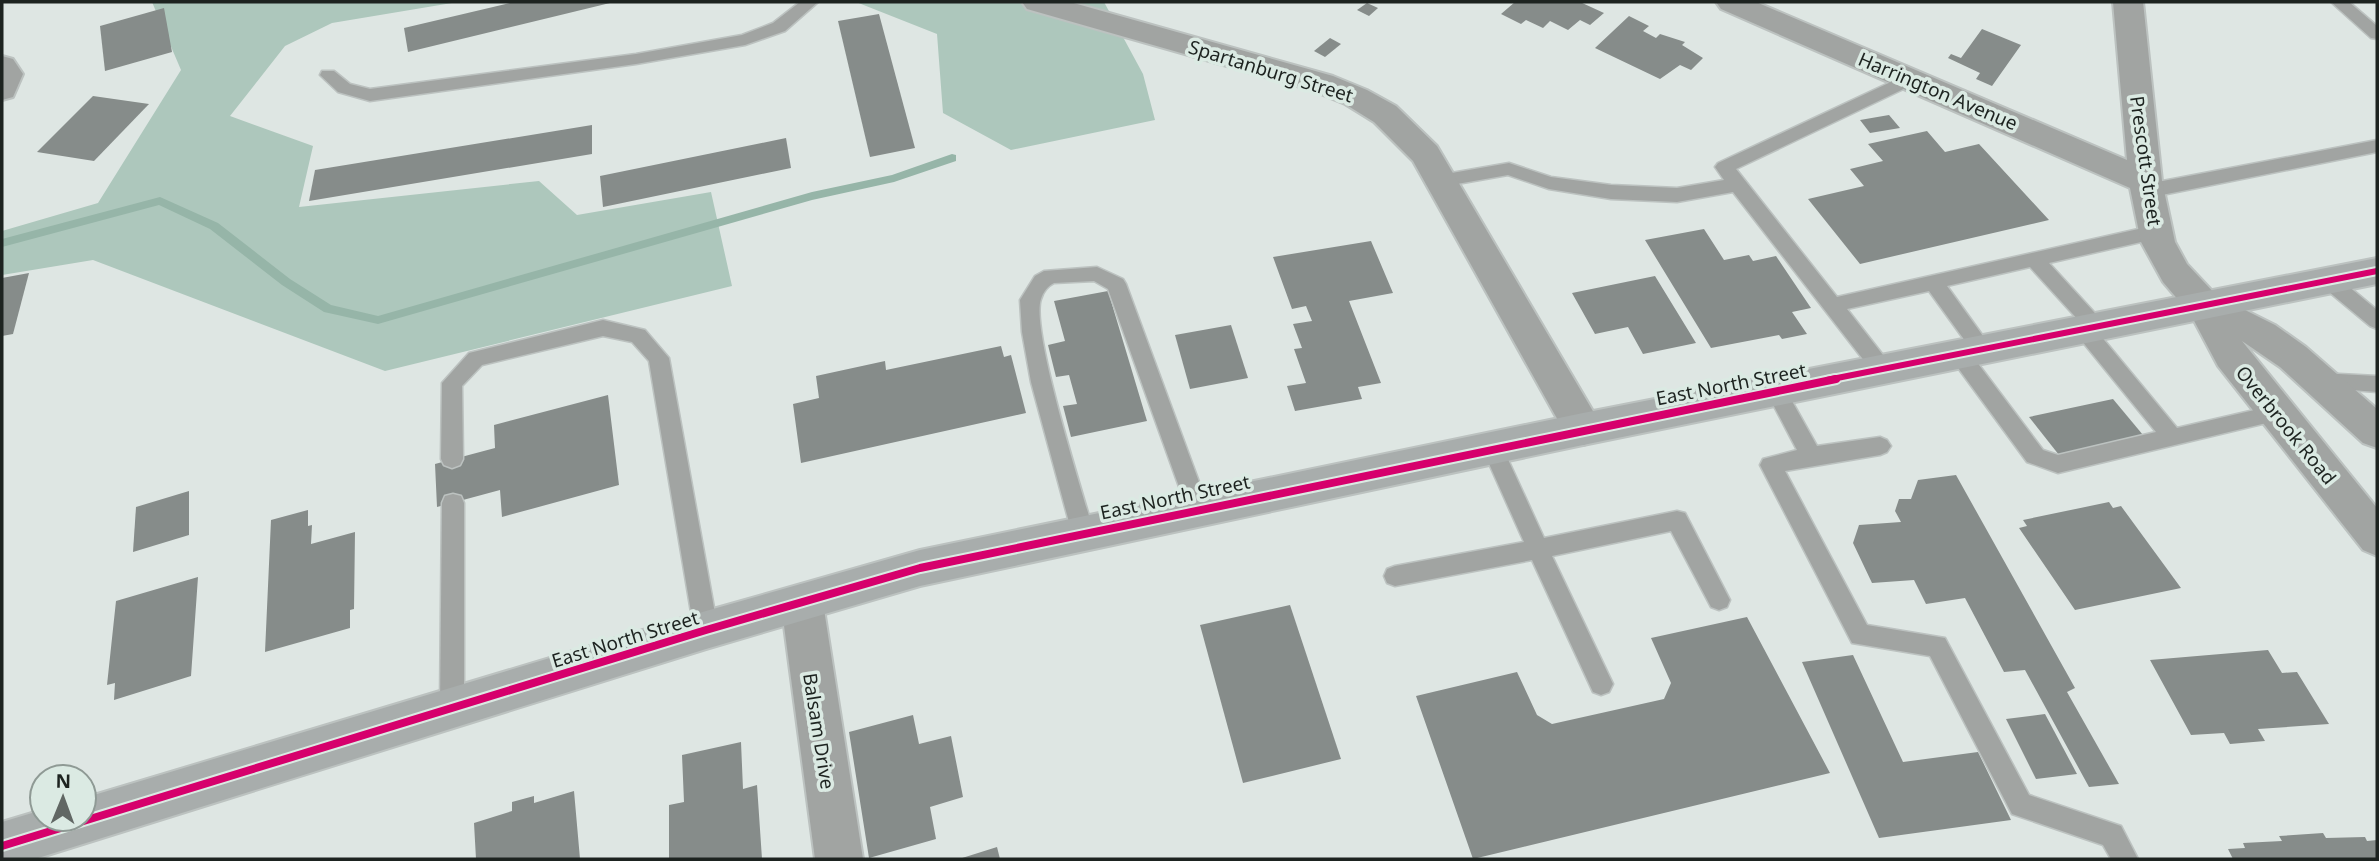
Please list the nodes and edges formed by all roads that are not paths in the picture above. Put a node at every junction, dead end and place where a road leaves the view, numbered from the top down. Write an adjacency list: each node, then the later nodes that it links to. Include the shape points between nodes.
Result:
1 (810, 2): 8 (lane, via 779,27 745,40 635,58 370,95 344,88)
2 (1037, 2): 12 (street, Spartanburg Street, via 1322,83 1356,97 1408,134)
3 (1731, 2): 9 (street, Harrington Avenue)
4 (2128, 2): 14 (street, Prescott Street)
5 (2339, 2): 6 (lane)
6 (2377, 34)
7 (2, 66): 10 (street, via 7,74)
8 (328, 75)
9 (1910, 79): 13 (lane, via 1724,167); 14 (street, Harrington Avenue)
10 (2, 90)
11 (2377, 146): 14 (lane)
12 (1440, 181): 13 (lane, via 1508,169 1549,183 1611,192 1677,195); 30 (street, Spartanburg Street)
13 (1738, 184): 20 (lane)
14 (2146, 186): 15 (street, Prescott Street)
15 (2156, 233): 16 (lane); 21 (street, Prescott Street, via 2175,273)
16 (2035, 260): 19 (lane); 23 (lane)
17 (2377, 271): 18 (main road, East North Street)
18 (2329, 281): 21 (main road, East North Street); 22 (lane)
19 (1934, 283): 20 (lane); 24 (lane)
20 (1833, 305): 25 (lane)
21 (2204, 306): 23 (main road, East North Street); 26 (street, via 2252,328); 29 (street, Overbrook Road, via 2231,356)
22 (2377, 321)
23 (2090, 329): 24 (main road, East North Street); 32 (lane)
24 (1971, 352): 25 (main road, East North Street); 32 (lane, via 2035,456 2058,464)
25 (1882, 370): 28 (main road, East North Street)
26 (2319, 381): 27 (lane); 31 (street)
27 (2377, 384)
28 (1776, 391): 30 (main road, East North Street); 35 (lane)
29 (2276, 413): 32 (lane); 40 (street, Overbrook Road)
30 (1583, 429): 34 (main road, East North Street)
31 (2377, 432)
32 (2172, 437)
33 (1880, 446): 35 (lane)
34 (1493, 448): 38 (main road, East North Street); 41 (lane)
35 (1811, 456): 50 (lane, via 1771,465 1860,635 1937,646 2021,805 2112,835)
36 (452, 460): 45 (lane, via 452,383 476,359 603,328 638,335 659,358)
37 (453, 503): 47 (lane)
38 (1198, 509): 39 (main road, East North Street); 39 (lane, via 1116,284 1097,274 1051,276 1030,300 1032,332 1041,383)
39 (1083, 533): 44 (main road, East North Street, via 920,568)
40 (2377, 538)
41 (1538, 549): 42 (lane); 43 (lane, via 1677,520); 46 (lane)
42 (1395, 576)
43 (1719, 600)
44 (802, 603): 45 (main road, East North Street); 49 (street, Balsam Drive)
45 (706, 630): 47 (main road, East North Street)
46 (1601, 684)
47 (452, 708): 48 (main road, East North Street)
48 (2, 846)
49 (839, 859)
50 (2125, 859)

